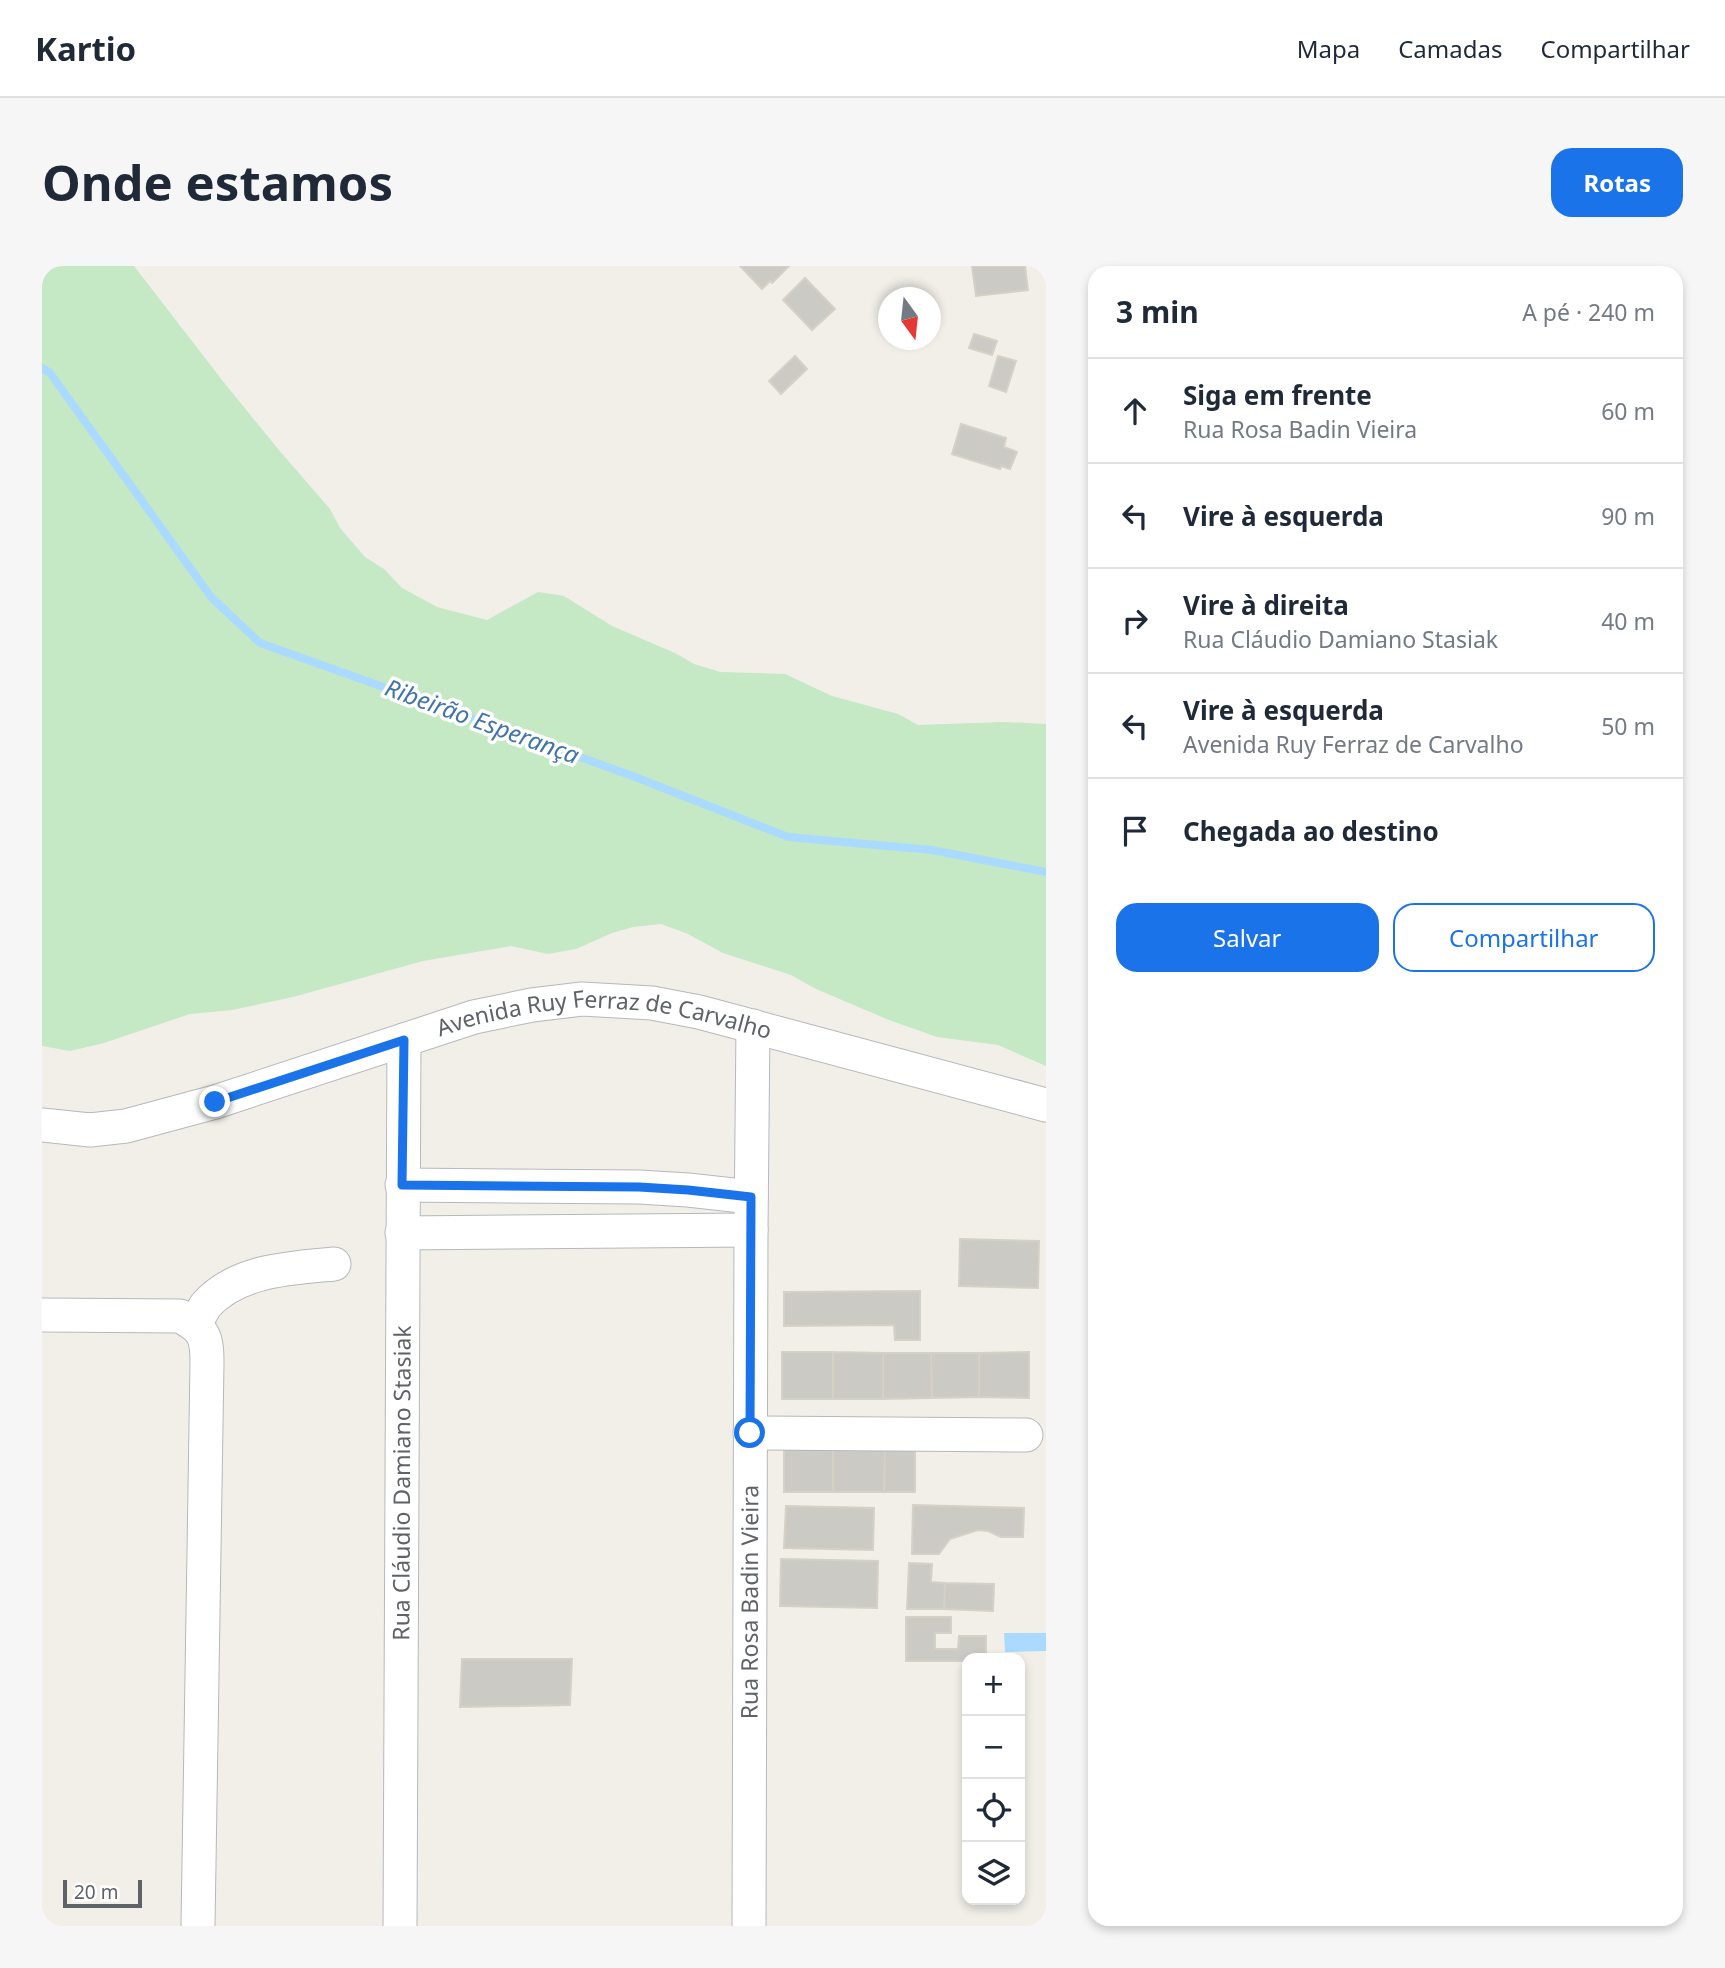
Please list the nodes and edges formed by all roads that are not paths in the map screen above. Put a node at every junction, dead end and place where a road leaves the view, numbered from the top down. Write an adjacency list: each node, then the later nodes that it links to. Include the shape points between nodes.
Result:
1 (753, 1026): 2 (street, Avenida Ruy Ferraz de Carvalho, via 652,1003 582,999 474,1017); 3 (street, Avenida Ruy Ferraz de Carvalho); 6 (street, Rua Rosa Badin Vieira)
2 (404, 1040): 4 (street, Avenida Ruy Ferraz de Carvalho, via 126,1126 90,1130); 5 (street, Rua Cláudio Damiano Stasiak)
3 (1046, 1105)
4 (42, 1125)
5 (402, 1185): 6 (street, via 639,1187); 8 (street, Rua Cláudio Damiano Stasiak)
6 (751, 1197): 7 (street, Rua Rosa Badin Vieira)
7 (751, 1230): 8 (street); 12 (street, Rua Rosa Badin Vieira)
8 (402, 1233): 15 (street, Rua Cláudio Damiano Stasiak)
9 (334, 1264): 11 (street, via 273,1270 238,1283 205,1306)
10 (42, 1315): 11 (street, via 180,1316)
11 (195, 1324): 14 (street, via 205,1335 208,1363)
12 (750, 1433): 13 (street); 16 (street, Rua Rosa Badin Vieira)
13 (1026, 1435)
14 (198, 1926)
15 (400, 1926)
16 (749, 1926)

